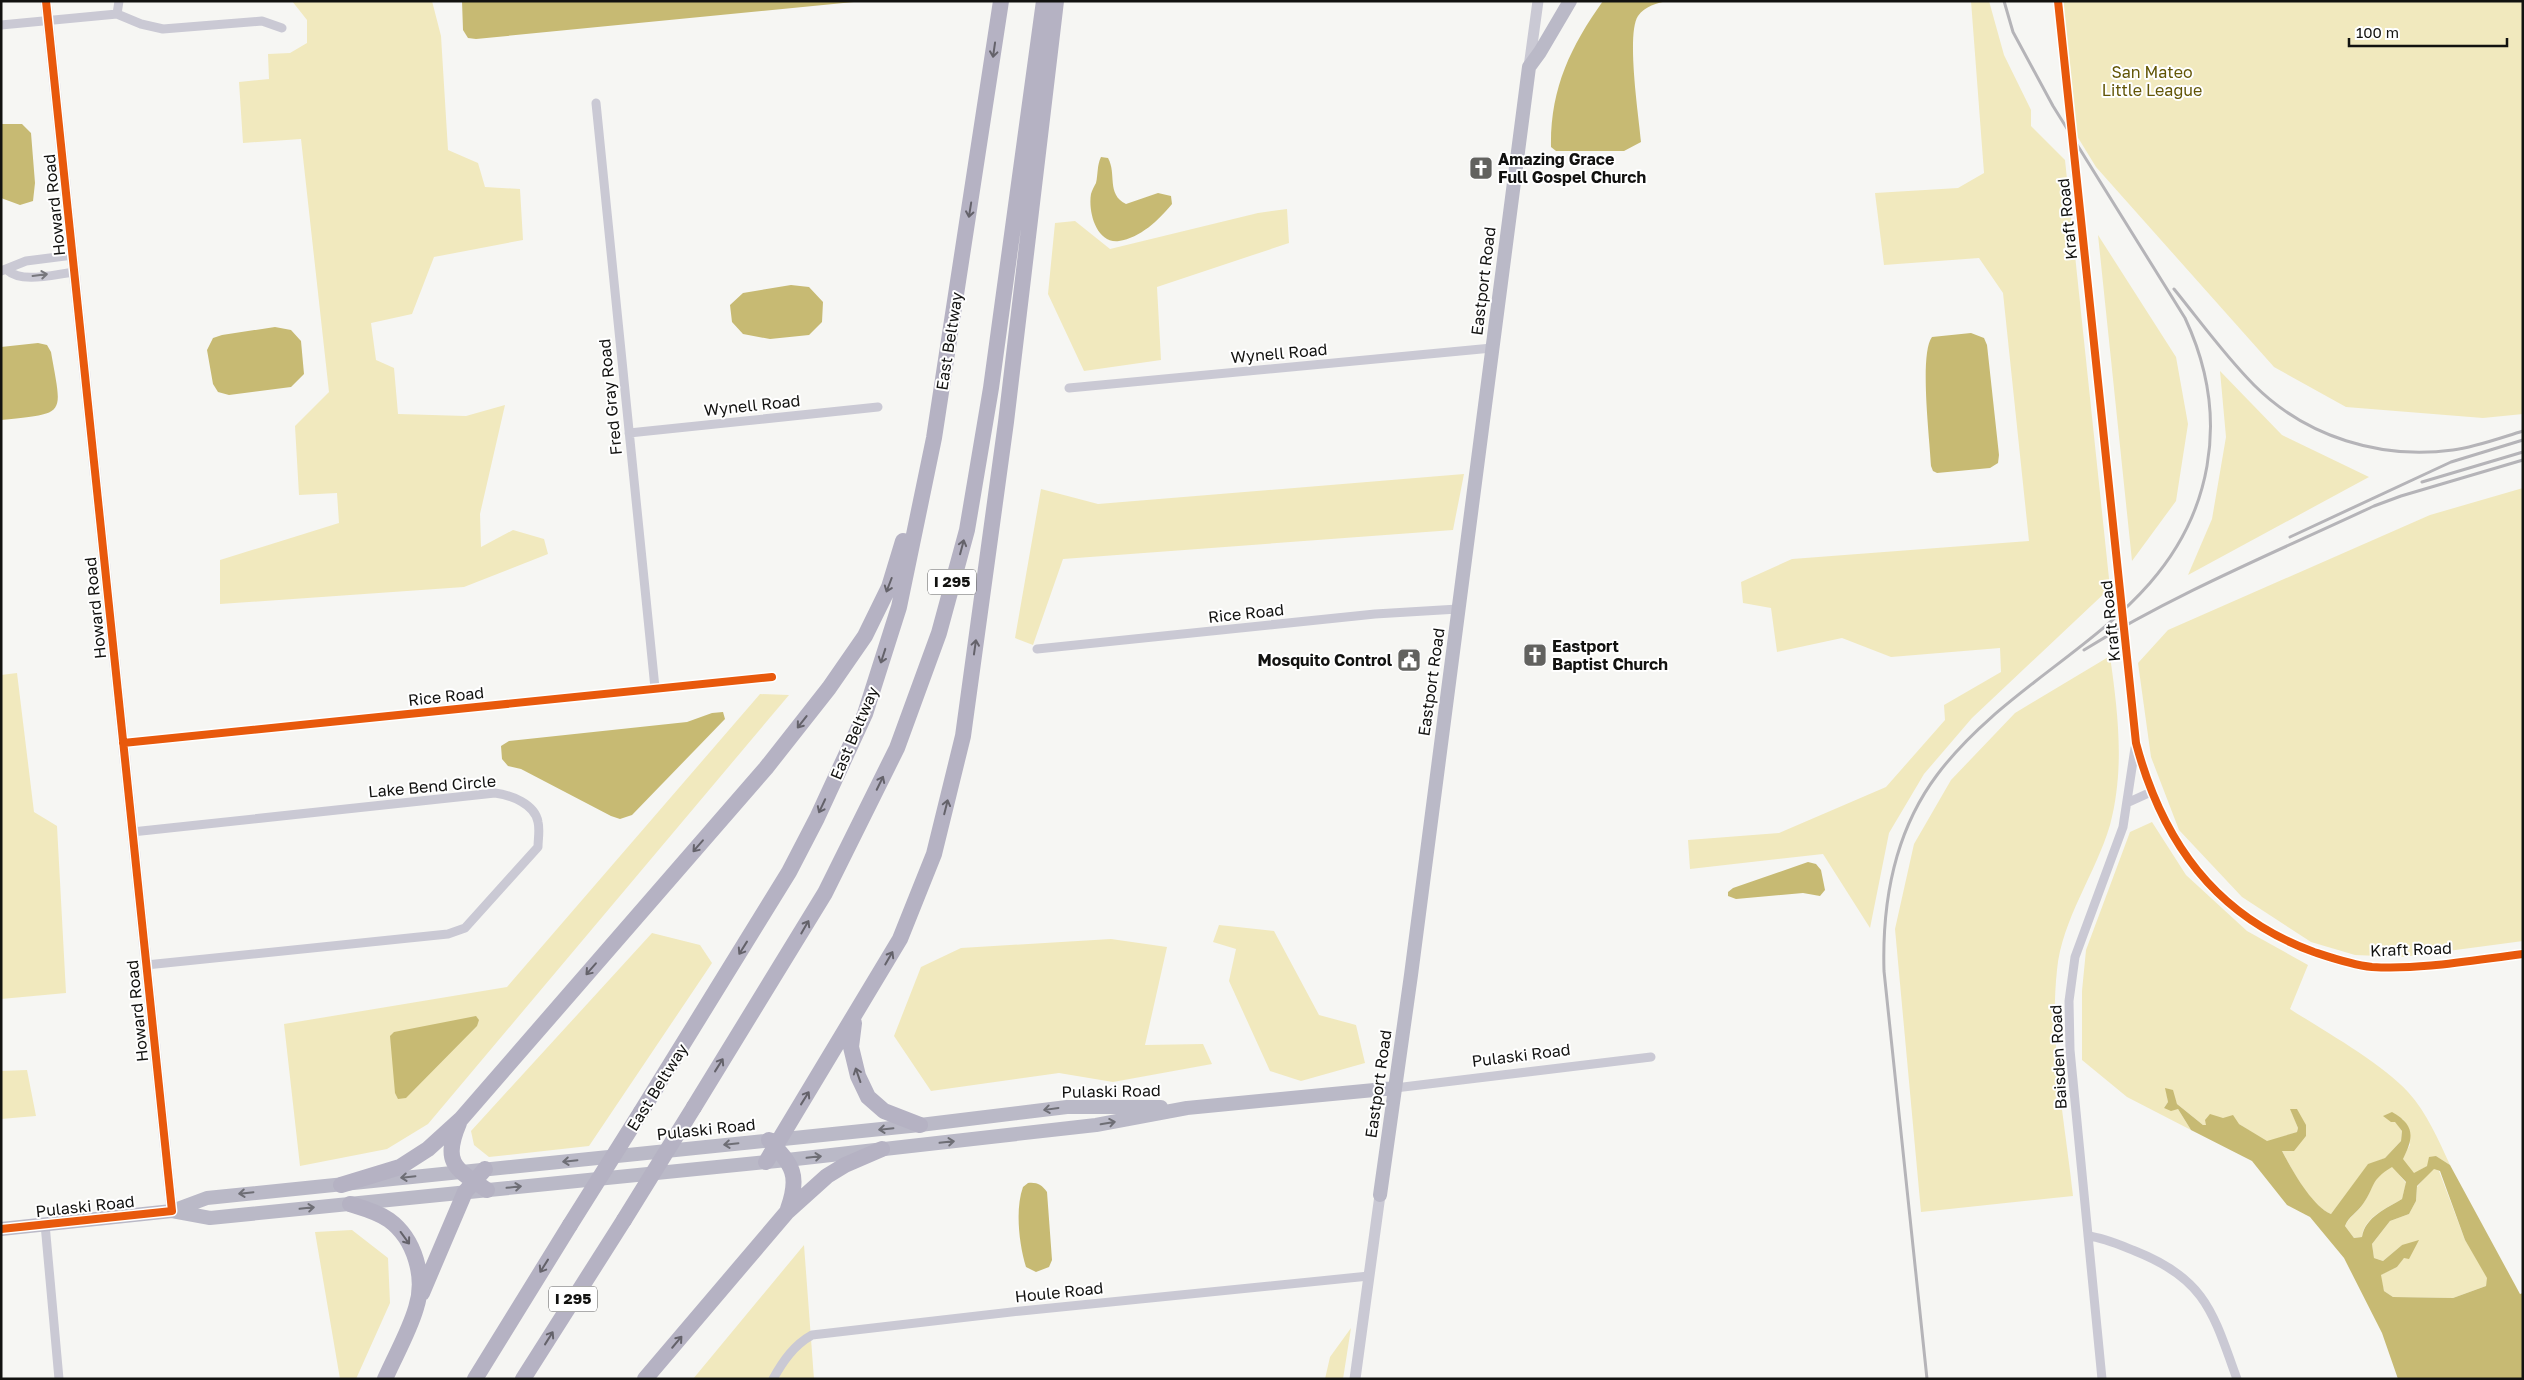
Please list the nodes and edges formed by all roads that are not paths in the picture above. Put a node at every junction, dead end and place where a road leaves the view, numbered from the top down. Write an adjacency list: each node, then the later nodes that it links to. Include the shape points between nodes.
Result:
1 (46, 1): 11 (street, Howard Road)
2 (118, 1): 10 (street)
3 (1001, 1): 23 (highway, East Beltway / I 295, one-way to 23)
4 (1044, 1): 60 (highway, I 295, one-way to 4, bridge, via 825,893 897,748 938,633 967,530 992,388)
5 (1056, 1): 35 (highway, one-way to 5, via 900,940 934,854 963,736 1007,412)
6 (1538, 1): 14 (street)
7 (1564, 1): 9 (street)
8 (2058, 1): 29 (street, Kraft Road)
9 (1569, 2): 14 (main road, Eastport Road)
10 (116, 14): 11 (street); 13 (street, via 163,29 262,20)
11 (48, 20): 12 (street); 16 (street, Howard Road)
12 (1, 25)
13 (282, 28)
14 (1529, 67): 19 (main road, Eastport Road)
15 (596, 103): 22 (street, Fred Gray Road)
16 (73, 255): 17 (street, via 26,261); 18 (street, Howard Road)
17 (4, 270): 18 (street, one-way to 18, via 13,276 27,277)
18 (75, 272): 28 (street, Howard Road)
19 (1492, 348): 20 (street, Wynell Road); 24 (main road, Eastport Road)
20 (1069, 388)
21 (878, 407): 22 (street, Wynell Road)
22 (629, 433): 27 (street, Fred Gray Road)
23 (934, 438): 39 (highway, one-way to 39, via 889,587 865,636 829,688 766,768); 59 (highway, East Beltway / I 295, one-way to 59, bridge, via 899,607 865,714 817,818 788,872)
24 (1458, 609): 25 (street, Rice Road, via 1366,615); 37 (main road, Eastport Road)
25 (1037, 650)
26 (772, 677): 27 (street, Rice Road)
27 (655, 688): 28 (street, Rice Road)
28 (123, 743): 32 (street, Howard Road)
29 (2136, 743): 30 (street, Kraft Road); 31 (street, Baisden Road)
30 (2151, 792): 31 (street); 33 (street, Kraft Road, via 2170,833 2210,885 2239,912 2293,944 2345,962 2372,966)
31 (2129, 802): 54 (street, Baisden Road, via 2117,846 2080,938 2070,980 2070,1050)
32 (132, 832): 34 (street, Howard Road); 34 (street, Lake Bend Circle, via 495,793 507,794 527,804 538,821 538,847 465,928 448,934)
33 (2523, 954)
34 (146, 965): 50 (street, Howard Road)
35 (855, 1016): 40 (highway, one-way to 35, via 884,1111 868,1097 858,1076 851,1047); 41 (highway, one-way to 35)
36 (1651, 1058): 37 (street, Pulaski Road)
37 (1395, 1088): 38 (main road, Pulaski Road); 48 (main road, Eastport Road)
38 (1187, 1108): 40 (main road, Pulaski Road, one-way to 40, via 1067,1107); 42 (main road, Pulaski Road, one-way to 38, via 1096,1125)
39 (461, 1119): 45 (highway, via 451,1142 452,1159); 47 (highway, via 428,1149 400,1167)
40 (920, 1126): 41 (main road, Pulaski Road, one-way to 41)
41 (775, 1142): 43 (highway); 44 (highway); 46 (main road, Pulaski Road, one-way to 46)
42 (882, 1149): 43 (main road, Pulaski Road, one-way to 42); 51 (highway, via 827,1176)
43 (787, 1160): 44 (main road, Pulaski Road); 51 (highway, via 795,1189)
44 (766, 1162): 46 (main road, Pulaski Road, one-way to 44)
45 (460, 1172): 46 (highway); 47 (main road, Pulaski Road, one-way to 47)
46 (478, 1183): 49 (main road, Pulaski Road); 56 (highway)
47 (340, 1185): 50 (main road, Pulaski Road, one-way to 50, via 207,1198)
48 (1380, 1195): 55 (street, Eastport Road)
49 (350, 1204): 50 (main road, Pulaski Road, one-way to 49, via 210,1218); 56 (highway, one-way to 56, via 388,1220 405,1238 418,1267)
50 (172, 1211): 52 (main road, Pulaski Road)
51 (787, 1212): 61 (highway, one-way to 51)
52 (45, 1224): 53 (main road, Pulaski Road); 57 (street)
53 (1, 1229)
54 (2088, 1236): 64 (street, Baisden Road); 65 (street, via 2101,1237 2147,1256 2175,1270 2190,1283 2214,1316)
55 (1369, 1276): 62 (street, Houle Road, via 812,1335 803,1339 788,1355); 63 (street, Eastport Road)
56 (417, 1307): 58 (highway)
57 (59, 1379)
58 (385, 1379)
59 (475, 1379)
60 (523, 1379)
61 (645, 1379)
62 (773, 1379)
63 (1355, 1379)
64 (2102, 1379)
65 (2237, 1379)

